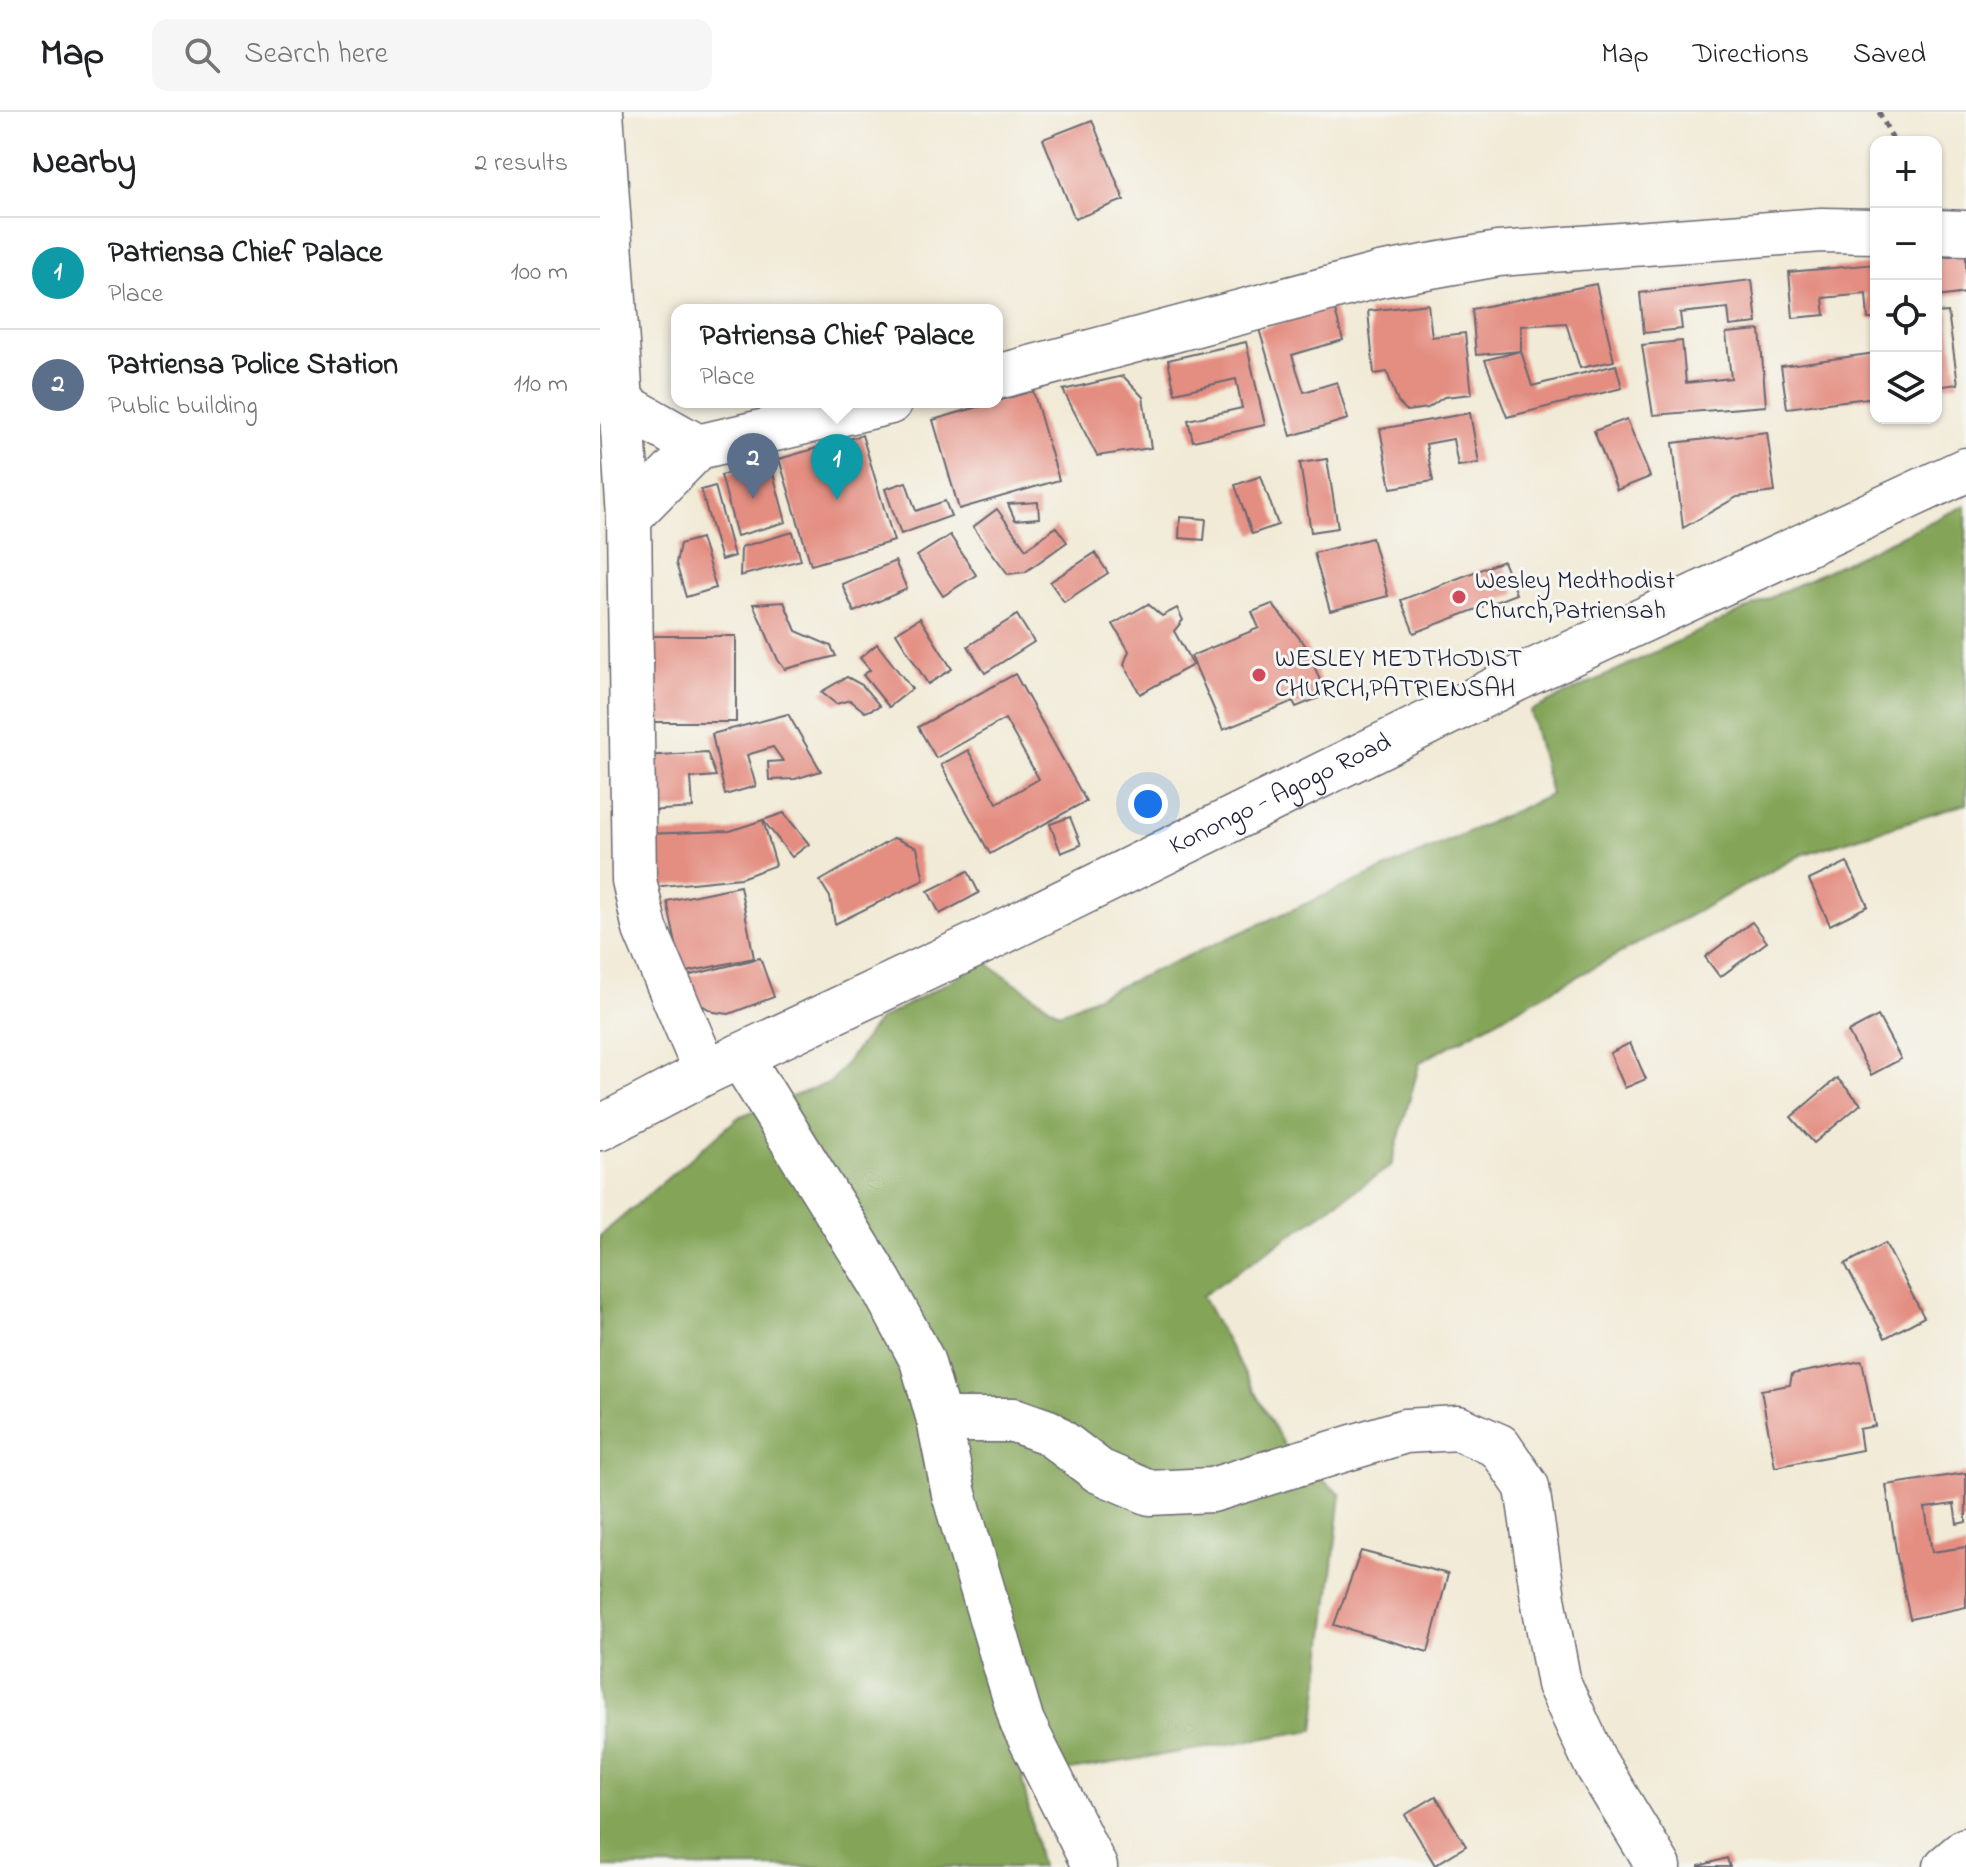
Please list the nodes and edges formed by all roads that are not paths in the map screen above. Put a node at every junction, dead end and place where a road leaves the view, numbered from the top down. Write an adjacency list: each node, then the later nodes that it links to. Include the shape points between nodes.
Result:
1 (601, 112): 2 (street)
2 (602, 163): 7 (street)
3 (1870, 231): 6 (street, via 1498,254 1380,275)
4 (1942, 232): 5 (street)
5 (1966, 233)
6 (1003, 375)
7 (620, 403): 9 (street); 11 (street)
8 (864, 408): 9 (street)
9 (698, 447): 11 (street)
10 (1966, 470): 12 (street, Konongo - Agogo Road, via 1527,674)
11 (619, 493): 12 (street, via 634,880 645,929)
12 (723, 1064): 13 (street, Konongo - Agogo Road); 14 (street, via 880,1282 922,1360)
13 (600, 1128)
14 (939, 1420): 16 (street, via 954,1494 1022,1722); 17 (street, via 1014,1420 1048,1432 1099,1471 1150,1493 1212,1490 1405,1431 1458,1428 1499,1446 1527,1487 1559,1684 1595,1762)
15 (1966, 1850): 18 (street)
16 (1095, 1867)
17 (1659, 1867)
18 (1946, 1867)

